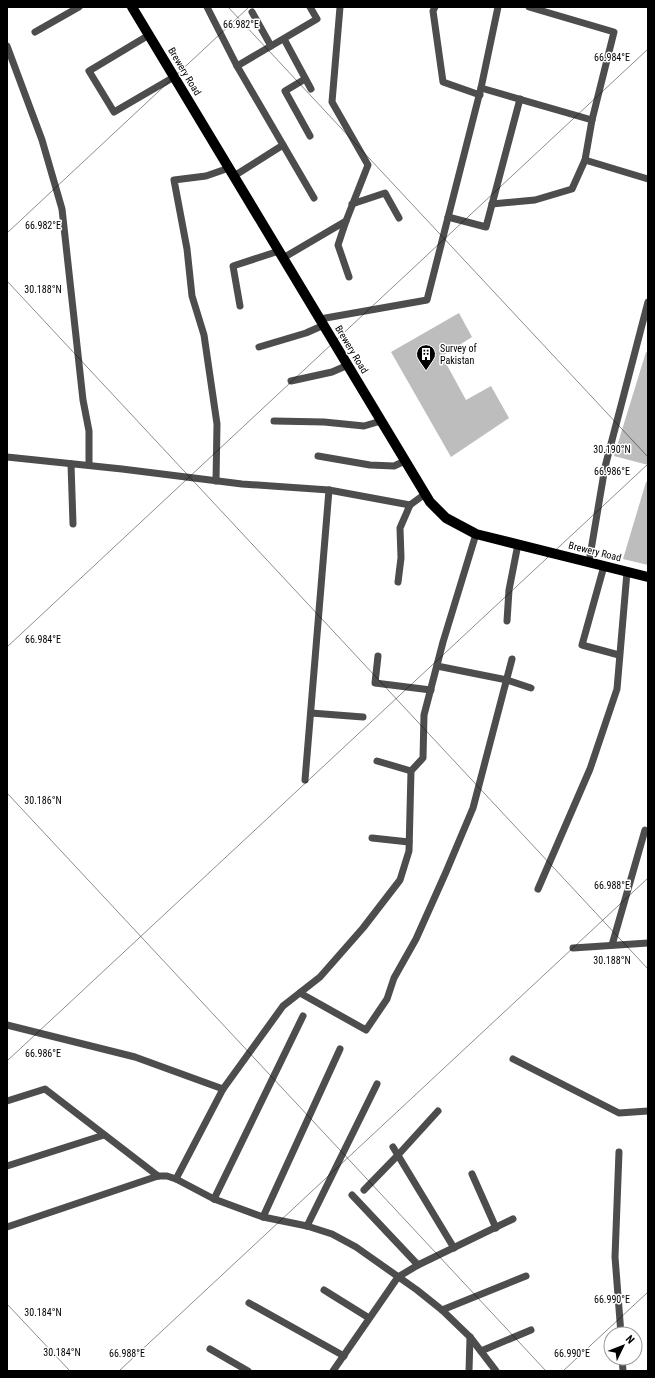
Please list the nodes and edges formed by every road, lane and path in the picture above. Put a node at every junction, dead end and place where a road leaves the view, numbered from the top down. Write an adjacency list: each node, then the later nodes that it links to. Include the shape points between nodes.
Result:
1 (79, 7): 10 (street)
2 (132, 7): 11 (main road, Brewery Road)
3 (208, 7): 15 (street)
4 (310, 7): 12 (street, via 317,19)
5 (340, 7): 28 (street, via 332,102 368,165)
6 (435, 7): 19 (street, via 433,11 443,82)
7 (498, 7): 19 (street)
8 (529, 7): 21 (street, via 614,32)
9 (252, 12): 14 (street)
10 (35, 32)
11 (149, 35): 16 (main road, Brewery Road); 16 (street, via 89,71 114,112)
12 (284, 39): 14 (street); 17 (street)
13 (7, 46): 47 (street, via 42,140 62,209 82,400 89,431)
14 (271, 46): 15 (street)
15 (237, 66): 23 (street)
16 (174, 77): 25 (main road, Brewery Road)
17 (305, 79): 18 (street); 22 (street, via 285,91)
18 (311, 89)
19 (480, 92): 20 (street); 30 (street)
20 (520, 99): 21 (street); 29 (street)
21 (592, 120): 24 (street)
22 (310, 136)
23 (283, 145): 25 (street); 27 (street)
24 (585, 160): 26 (street); 29 (street, via 572,189 535,200)
25 (231, 172): 33 (main road, Brewery Road); 48 (street, via 174,180 187,249 192,296 204,335 216,416)
26 (648, 179)
27 (314, 198)
28 (352, 204): 31 (street, via 385,193); 32 (street)
29 (492, 204): 30 (street, via 486,227)
30 (448, 217): 37 (street, via 427,300)
31 (399, 218)
32 (346, 220): 33 (street); 34 (street, via 338,245)
33 (281, 255): 36 (street, via 233,266); 37 (main road, Brewery Road)
34 (350, 277)
35 (648, 302): 55 (street, via 605,467)
36 (240, 306)
37 (322, 322): 38 (street, via 306,333); 39 (main road, Brewery Road)
38 (259, 347)
39 (348, 365): 40 (street, via 332,372); 42 (main road, Brewery Road)
40 (291, 381)
41 (274, 421): 42 (street, via 364,426)
42 (381, 421): 45 (main road, Brewery Road)
43 (318, 456): 45 (street, via 370,465 394,466)
44 (7, 457): 46 (street)
45 (405, 460): 50 (main road, Brewery Road)
46 (71, 464): 47 (street); 52 (street)
47 (89, 465): 48 (street)
48 (216, 481): 49 (street)
49 (329, 490): 51 (street); 68 (street)
50 (425, 494): 51 (street); 53 (main road, Brewery Road, via 446,518)
51 (410, 505): 59 (street, via 400,528 401,558)
52 (73, 524)
53 (476, 534): 54 (main road, Brewery Road); 64 (street)
54 (518, 544): 55 (main road, Brewery Road); 60 (street, via 509,590)
55 (589, 562): 56 (main road, Brewery Road)
56 (604, 566): 57 (main road, Brewery Road); 61 (street, via 582,645)
57 (627, 572): 58 (main road, Brewery Road); 61 (street)
58 (648, 577)
59 (398, 582)
60 (507, 621)
61 (620, 655): 76 (street, via 616,689 590,769)
62 (378, 656): 67 (street, via 375,683)
63 (512, 659): 65 (street)
64 (437, 666): 65 (street); 67 (street)
65 (507, 680): 66 (street); 80 (street, via 473,808 416,939 394,978 387,999 366,1030)
66 (531, 688)
67 (431, 690): 71 (street, via 424,715 423,758)
68 (310, 713): 69 (street); 72 (street)
69 (363, 716)
70 (377, 760): 71 (street)
71 (411, 771): 75 (street)
72 (305, 780)
73 (645, 830): 78 (street)
74 (372, 838): 75 (street)
75 (409, 842): 80 (street, via 409,851 400,880 320,977)
76 (538, 889)
77 (648, 943): 78 (street)
78 (612, 945): 79 (street)
79 (573, 948)
80 (300, 993): 86 (street, via 283,1006)
81 (304, 1016): 100 (street)
82 (7, 1025): 86 (street, via 136,1057)
83 (340, 1049): 101 (street)
84 (513, 1059): 89 (street, via 619,1113)
85 (377, 1084): 103 (street)
86 (223, 1089): 97 (street)
87 (7, 1101): 90 (street, via 45,1089)
88 (438, 1111): 93 (street)
89 (648, 1111)
90 (104, 1135): 94 (street); 96 (street)
91 (393, 1147): 93 (street)
92 (619, 1152): 114 (street, via 615,1257)
93 (398, 1155): 98 (street); 106 (street)
94 (7, 1166)
95 (472, 1174): 105 (street)
96 (158, 1176): 97 (street); 104 (street)
97 (176, 1179): 100 (street)
98 (364, 1190)
99 (352, 1196): 107 (street)
100 (214, 1199): 101 (street)
101 (263, 1217): 103 (street)
102 (513, 1219): 105 (street)
103 (307, 1226): 109 (street, via 332,1234 356,1247)
104 (7, 1227)
105 (496, 1228): 106 (street)
106 (454, 1248): 107 (street)
107 (418, 1265): 109 (street)
108 (526, 1276): 112 (street)
109 (398, 1278): 112 (street); 113 (street)
110 (324, 1290): 113 (street)
111 (249, 1303): 119 (street)
112 (442, 1310): 116 (street)
113 (369, 1318): 119 (street)
114 (620, 1326)
115 (531, 1330): 118 (street)
116 (470, 1337): 118 (street); 122 (street)
117 (210, 1348): 120 (street)
118 (481, 1351): 123 (street)
119 (344, 1356): 121 (street)
120 (248, 1371)
121 (333, 1371)
122 (469, 1371)
123 (496, 1371)

